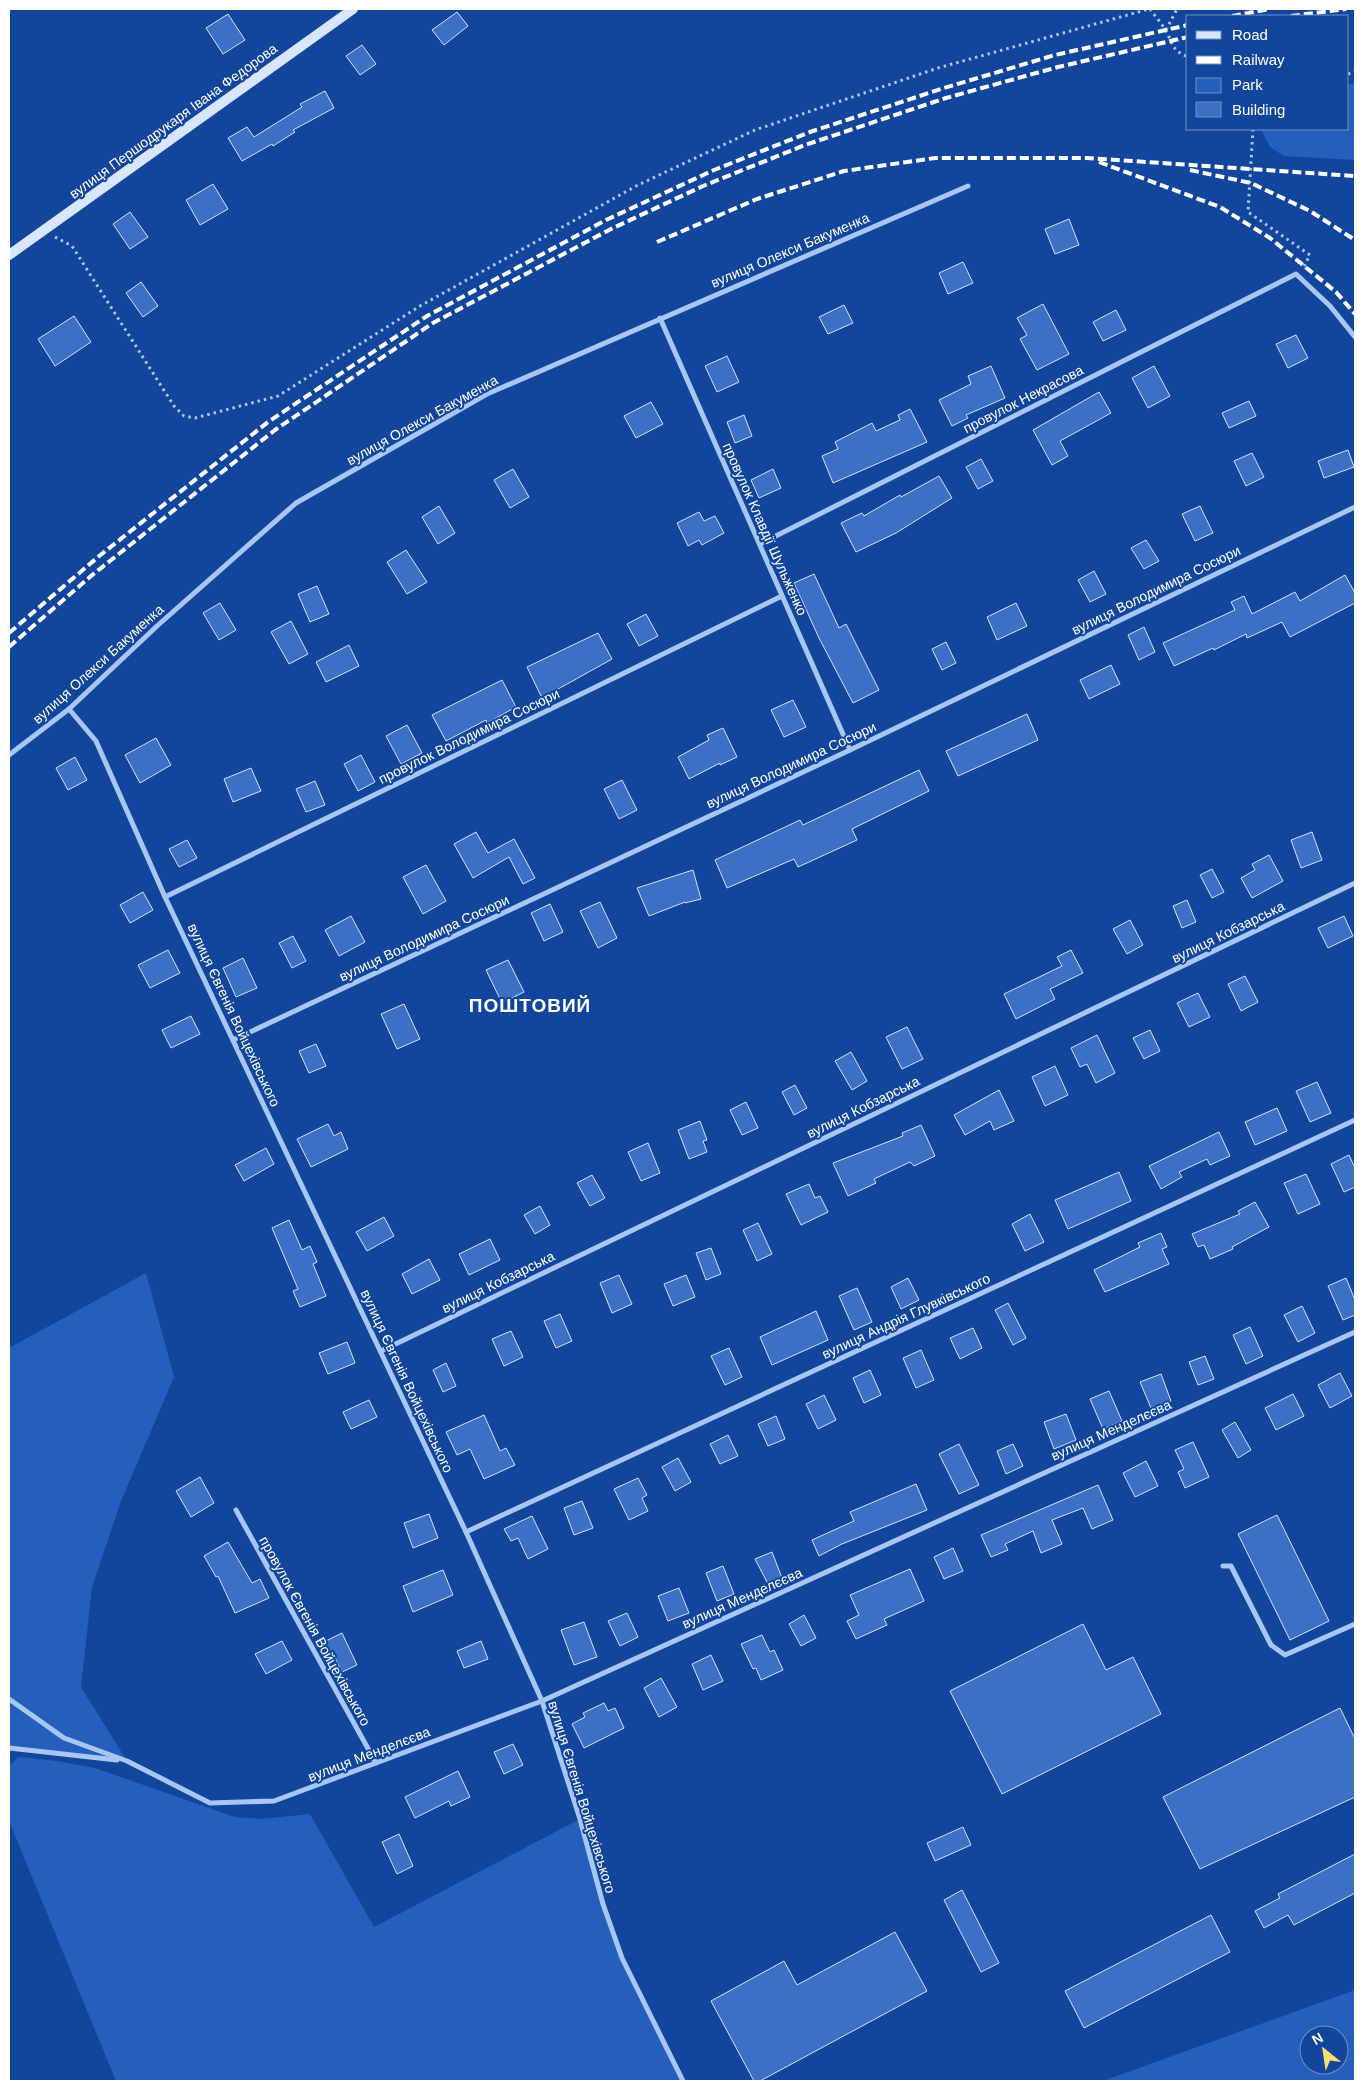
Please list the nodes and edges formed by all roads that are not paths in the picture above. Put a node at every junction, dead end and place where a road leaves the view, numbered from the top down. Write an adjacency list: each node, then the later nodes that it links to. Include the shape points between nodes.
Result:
1 (352, 9): 3 (street, вулиця Першодрукаря Івана Федорова)
2 (968, 186): 4 (street, вулиця Олекси Бакуменка)
3 (9, 255)
4 (660, 318): 7 (street, провулок Клавдії Шульженко); 9 (street, вулиця Олекси Бакуменка, via 487,394 296,503)
5 (1355, 337): 7 (street, провулок Некрасова, via 1330,306 1296,274)
6 (1355, 507): 10 (street, вулиця Володимира Сосюри)
7 (760, 544): 8 (street, провулок Клавдії Шульженко)
8 (782, 596): 10 (street, провулок Клавдії Шульженко); 13 (street, провулок Володимира Сосюри)
9 (69, 709): 11 (street, вулиця Олекси Бакуменка); 13 (street, вулиця Євгенія Войцехівського, via 96,742)
10 (850, 750): 14 (street, вулиця Володимира Сосюри)
11 (9, 755)
12 (1355, 883): 17 (street, вулиця Кобзарська)
13 (165, 897): 14 (street, вулиця Євгенія Войцехівського)
14 (233, 1040): 17 (street, вулиця Євгенія Войцехівського)
15 (1355, 1120): 19 (street, вулиця Андрія Глувківського)
16 (1355, 1332): 23 (street, вулиця Менделєєва)
17 (381, 1351): 19 (street, вулиця Євгенія Войцехівського)
18 (236, 1510): 26 (street, провулок Євгенія Войцехівського)
19 (466, 1532): 23 (street, вулиця Євгенія Войцехівського)
20 (1224, 1566): 21 (street, via 1231,1566 1271,1645 1285,1655)
21 (1355, 1624)
22 (9, 1699): 25 (street, via 64,1738)
23 (542, 1701): 26 (street, вулиця Менделєєва); 27 (street, вулиця Євгенія Войцехівського, via 622,1958)
24 (9, 1748): 25 (street)
25 (127, 1761): 26 (street, вулиця Менделєєва, via 210,1803 274,1801)
26 (376, 1763)
27 (682, 2081)

